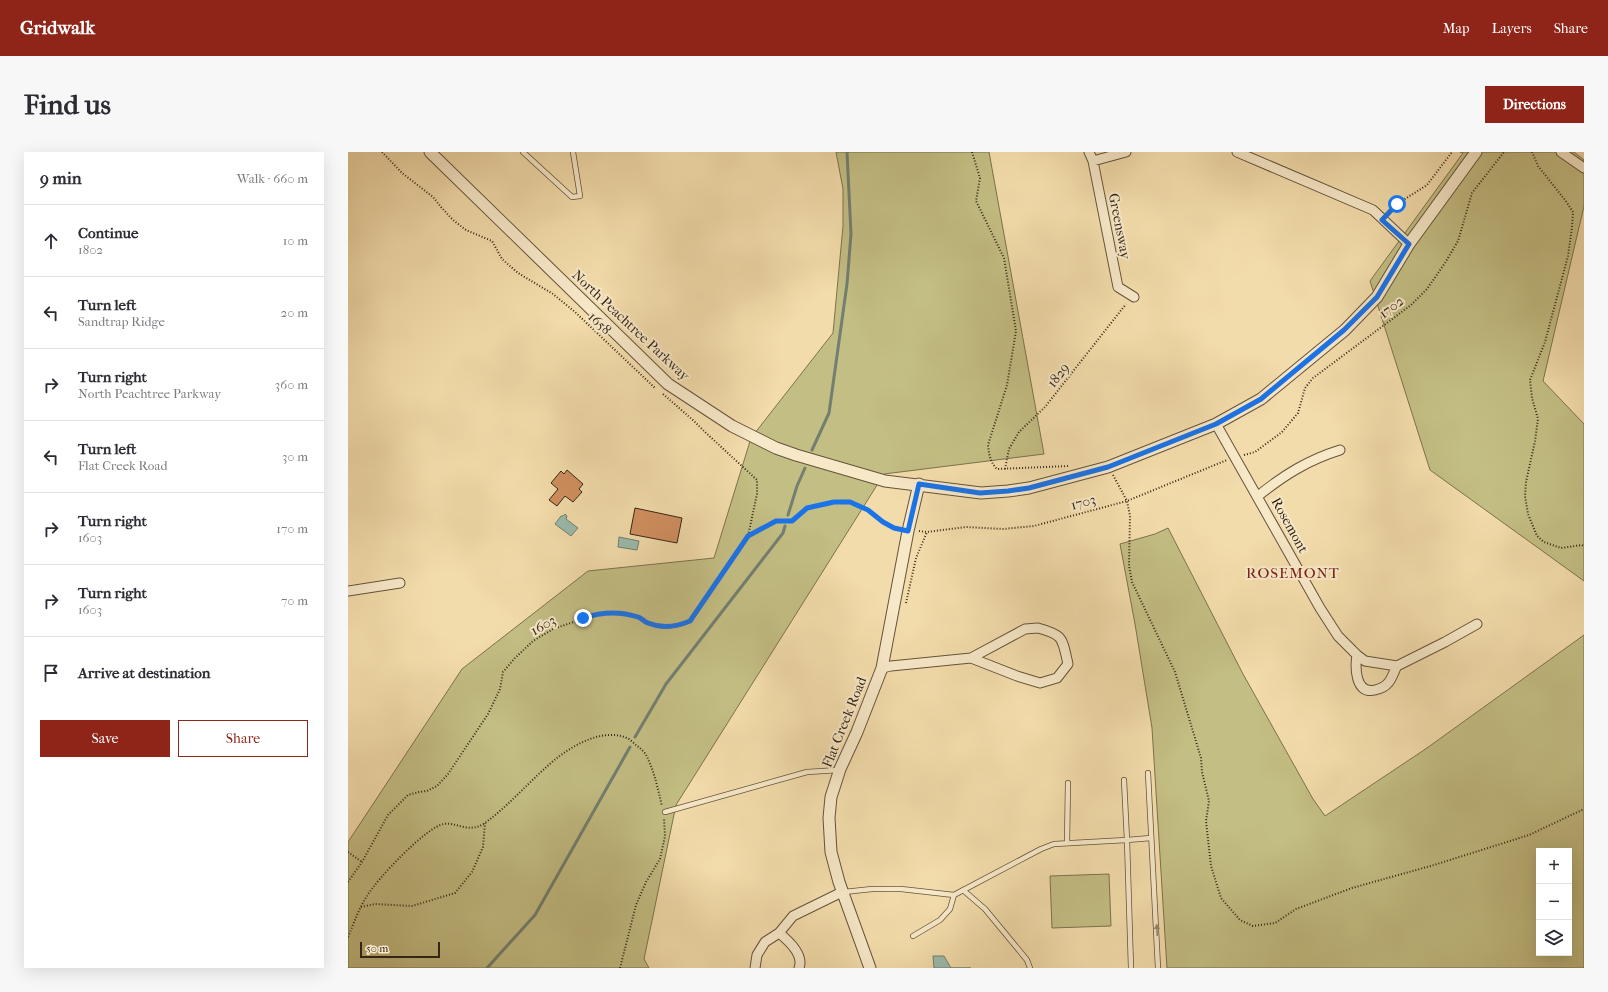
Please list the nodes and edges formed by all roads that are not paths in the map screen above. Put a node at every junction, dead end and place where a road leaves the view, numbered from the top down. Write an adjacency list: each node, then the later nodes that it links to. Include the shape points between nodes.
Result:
1 (523, 152): 2 (lane, via 572,197 580,196)
2 (573, 152)
3 (1089, 152): 10 (street, Greensway)
4 (1126, 152): 10 (street)
5 (1237, 152): 13 (street, via 1372,210)
6 (1476, 152): 12 (street, North Peachtree Parkway)
7 (1481, 152): 12 (street)
8 (1561, 152): 11 (street)
9 (434, 153): 17 (street, North Peachtree Parkway, via 668,384 732,426 776,448 885,482)
10 (1093, 162): 14 (street, Greensway, via 1118,288)
11 (1584, 168)
12 (1462, 171): 13 (street, North Peachtree Parkway)
13 (1409, 244): 15 (street, North Peachtree Parkway, via 1377,297 1344,330 1261,399)
14 (1134, 297)
15 (1216, 424): 17 (street, North Peachtree Parkway, via 1108,467 1029,488 980,493); 18 (street, Rosemont)
16 (1340, 450): 18 (street, via 1296,468)
17 (919, 484): 25 (street, Flat Creek Road)
18 (1258, 496): 22 (street, Rosemont, via 1323,612 1338,636)
19 (400, 583): 20 (street)
20 (348, 591)
21 (1478, 624): 24 (street)
22 (1357, 655): 24 (street, Rosemont, via 1365,661); 24 (street, via 1357,680 1362,688 1371,691 1389,683)
23 (971, 658): 23 (street, via 1025,629 1038,628 1055,632 1063,642 1068,664 1057,678 1040,683); 25 (street)
24 (1397, 666)
25 (882, 668): 26 (street, Flat Creek Road)
26 (840, 769): 30 (lane, via 807,772); 35 (street, Flat Creek Road, via 831,797 829,818 831,852)
27 (1148, 773): 31 (lane)
28 (1124, 780): 32 (lane)
29 (1068, 783): 33 (lane)
30 (663, 812)
31 (1151, 838): 32 (lane); 44 (lane, one-way to 31)
32 (1127, 840): 33 (lane); 43 (lane)
33 (1067, 843): 34 (lane, via 1041,849)
34 (963, 890): 36 (lane); 42 (lane, via 985,909)
35 (842, 892): 36 (lane, via 901,889); 37 (street, via 792,916); 41 (street, Flat Creek Road)
36 (954, 895): 38 (lane, via 950,909 940,920)
37 (779, 933): 39 (street, via 765,942 757,955); 40 (street, via 796,950)
38 (913, 936)
39 (755, 968)
40 (799, 968)
41 (870, 968)
42 (1030, 968)
43 (1131, 968)
44 (1158, 968)

